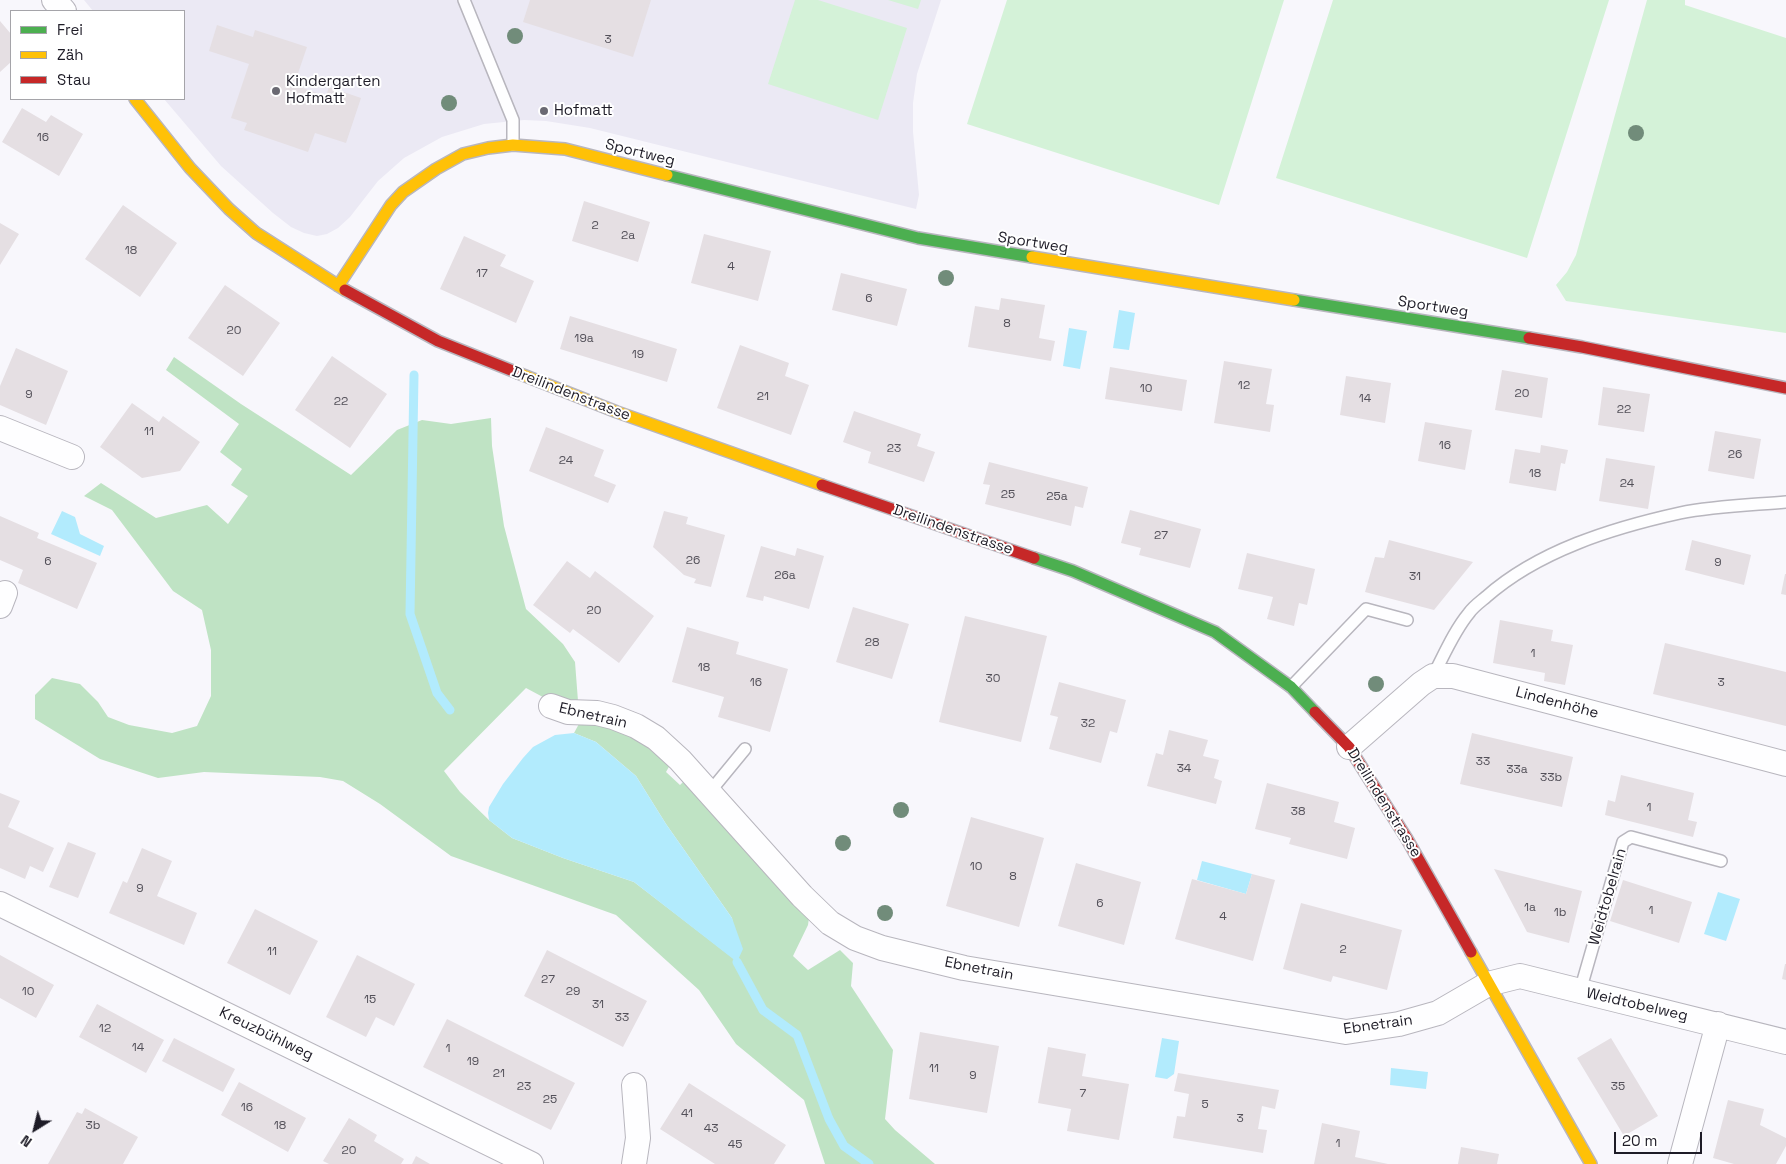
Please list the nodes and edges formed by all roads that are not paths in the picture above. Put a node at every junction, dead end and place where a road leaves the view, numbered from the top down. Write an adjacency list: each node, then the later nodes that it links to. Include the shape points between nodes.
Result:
1 (54, 0): 3 (street)
2 (464, 0): 5 (lane, via 513,120)
3 (63, 10)
4 (136, 100): 6 (street, Dreilindenstrasse, via 190,168 229,209 256,233)
5 (513, 145): 6 (street, Sportweg, via 463,154 403,192); 7 (street, Sportweg, via 566,150 918,238 1582,347)
6 (338, 286): 13 (street, Dreilindenstrasse, via 438,341 617,412 1073,571 1215,632)
7 (1786, 388)
8 (0, 428): 9 (street)
9 (72, 457)
10 (1786, 502): 12 (lane, via 1681,513 1604,534 1556,553 1526,568 1469,612)
11 (1407, 620): 13 (lane, via 1366,609)
12 (1433, 676): 15 (street); 17 (street, Lindenhöhe, via 1453,676)
13 (1291, 687): 15 (street, Dreilindenstrasse)
14 (551, 706): 18 (street, Ebnetrain, via 568,712 597,713 636,726 656,738 680,760)
15 (1349, 747): 21 (street, Dreilindenstrasse, via 1407,839)
16 (745, 749): 18 (lane)
17 (1786, 764)
18 (708, 794): 21 (street, Ebnetrain, via 830,923 855,938 882,948 955,966 1346,1032 1399,1024 1438,1013)
19 (1721, 860): 22 (lane, Weidtobelrain, via 1631,837 1623,842)
20 (0, 904): 26 (street, Kreuzbühlweg)
21 (1488, 984): 22 (street, Weidtobelweg, via 1520,976); 28 (street, Dreilindenstrasse)
22 (1580, 991): 23 (street, Weidtobelweg)
23 (1718, 1024): 24 (street, Weidtobelweg); 29 (street)
24 (1786, 1042)
25 (634, 1085): 27 (street, via 638,1138)
26 (531, 1164)
27 (634, 1164)
28 (1591, 1164)
29 (1680, 1164)

